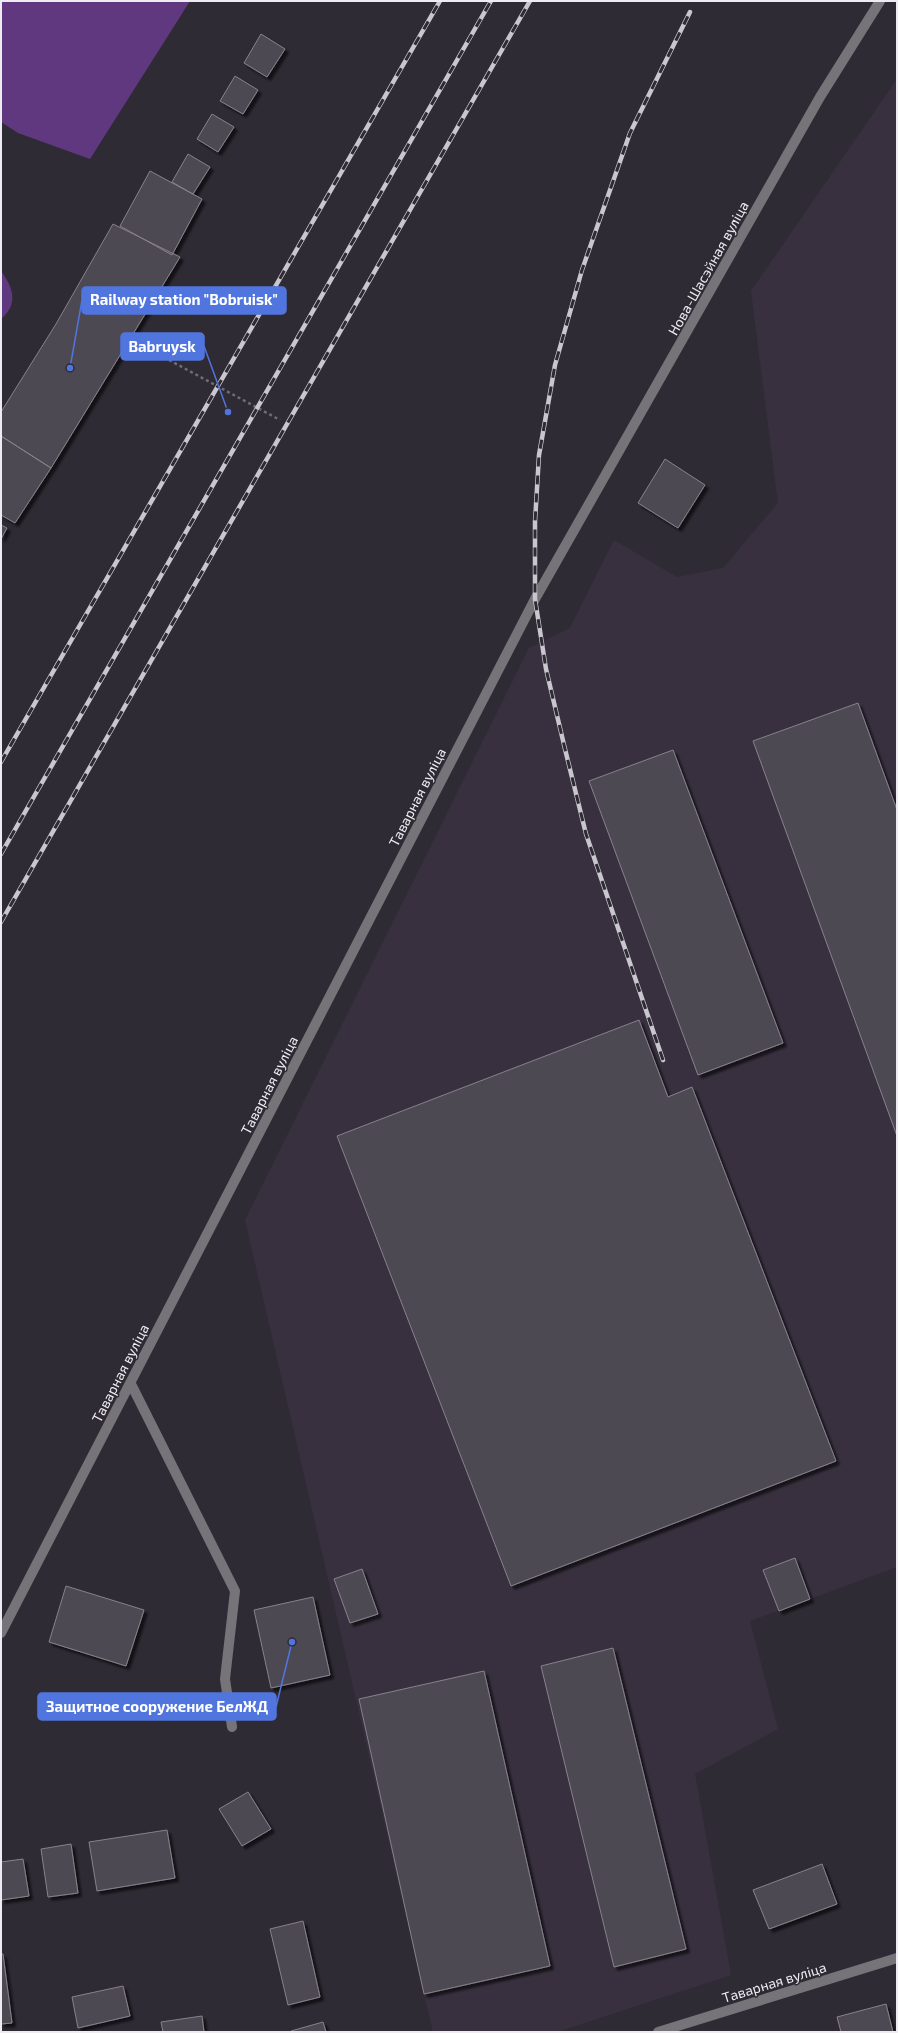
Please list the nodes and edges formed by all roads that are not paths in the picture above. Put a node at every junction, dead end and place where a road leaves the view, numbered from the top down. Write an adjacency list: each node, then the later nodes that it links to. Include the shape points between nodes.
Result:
1 (880, 1): 2 (street, Нова-Шасэйная вуліца, via 820,97)
2 (563, 552): 3 (street, Таварная вуліца, via 535,599)
3 (131, 1384): 4 (street, Таварная вуліца); 5 (street, via 235,1591 226,1679)
4 (1, 1632)
5 (232, 1727)
6 (897, 1958): 7 (street, Таварная вуліца)
7 (658, 2032)

